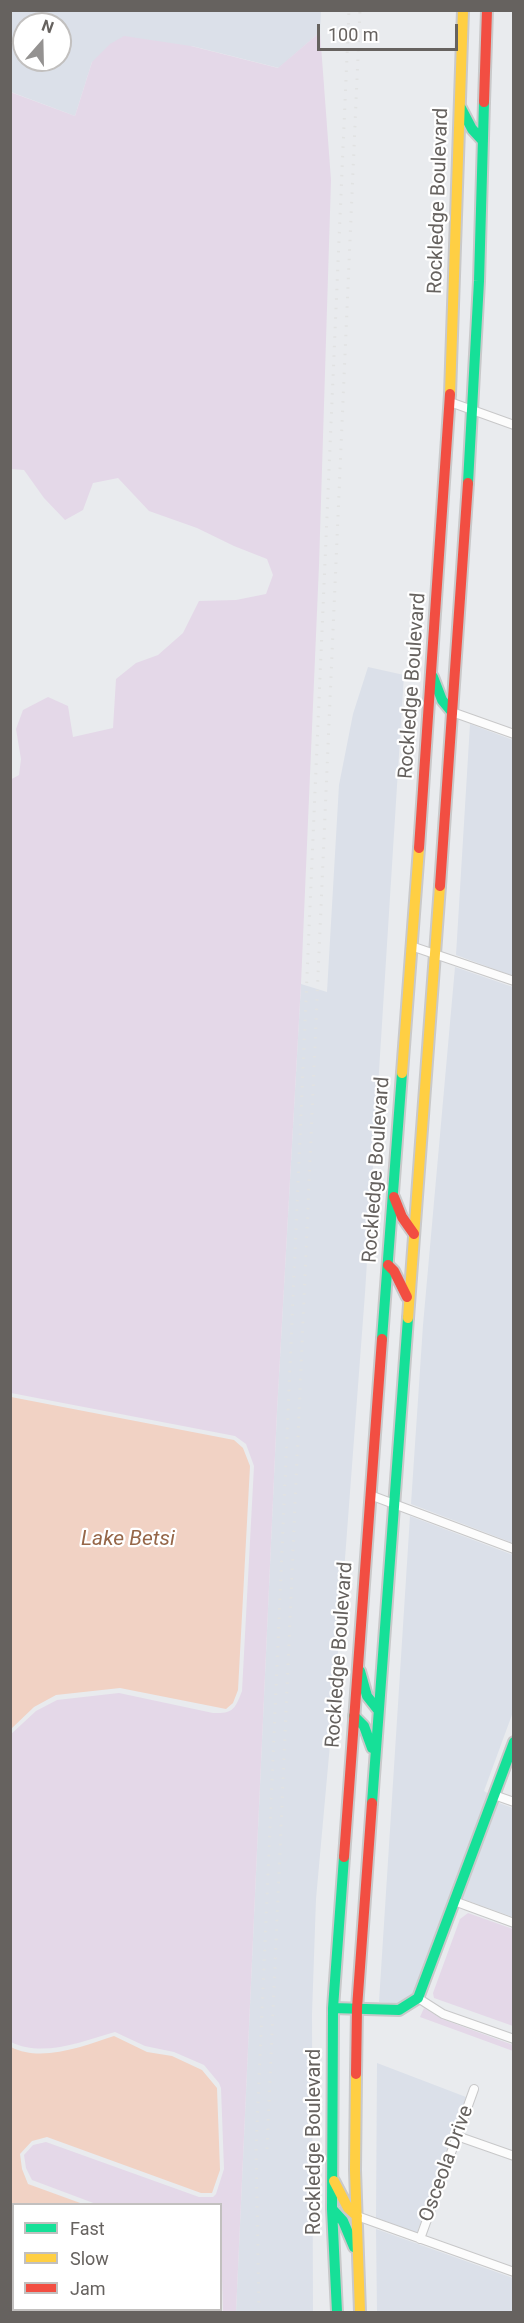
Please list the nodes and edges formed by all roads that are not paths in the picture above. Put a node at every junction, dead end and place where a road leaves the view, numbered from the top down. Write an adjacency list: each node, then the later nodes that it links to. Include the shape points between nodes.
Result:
1 (463, 10): 3 (main road, Rockledge Boulevard)
2 (486, 10): 4 (main road, Rockledge Boulevard)
3 (460, 107): 4 (main road); 5 (main road, Rockledge Boulevard)
4 (483, 141): 6 (main road, Rockledge Boulevard)
5 (450, 402): 6 (street); 8 (main road, Rockledge Boulevard)
6 (473, 410): 7 (street); 9 (main road, Rockledge Boulevard)
7 (513, 424)
8 (432, 673): 9 (main road, via 442,700); 11 (main road, Rockledge Boulevard)
9 (452, 712): 10 (street); 12 (main road, Rockledge Boulevard)
10 (513, 734)
11 (411, 946): 12 (street); 14 (main road, Rockledge Boulevard)
12 (434, 953): 13 (street); 15 (main road, Rockledge Boulevard)
13 (513, 981)
14 (393, 1193): 15 (main road); 16 (main road, Rockledge Boulevard)
15 (414, 1234): 17 (main road, Rockledge Boulevard)
16 (387, 1265): 17 (main road); 18 (main road, Rockledge Boulevard)
17 (409, 1301): 19 (main road, Rockledge Boulevard)
18 (370, 1495): 19 (street); 21 (main road, Rockledge Boulevard)
19 (393, 1504): 20 (street); 22 (main road, Rockledge Boulevard)
20 (513, 1549)
21 (358, 1662): 22 (main road, via 367,1696); 23 (main road, Rockledge Boulevard)
22 (378, 1710): 25 (main road, Rockledge Boulevard)
23 (354, 1716): 25 (main road, via 366,1730); 31 (main road, Rockledge Boulevard)
24 (513, 1742): 26 (main road)
25 (375, 1755): 32 (main road, Rockledge Boulevard)
26 (494, 1795): 27 (street); 28 (main road)
27 (513, 1802)
28 (454, 1901): 29 (street); 30 (main road)
29 (513, 1923)
30 (420, 1994): 32 (main road, via 399,2010); 33 (street, via 443,2014)
31 (333, 2008): 32 (main road); 37 (main road, Rockledge Boulevard)
32 (357, 2008): 39 (main road, Rockledge Boulevard)
33 (513, 2039)
34 (474, 2089): 35 (street, Osceola Drive)
35 (457, 2136): 36 (street); 40 (street, Osceola Drive)
36 (513, 2156)
37 (332, 2178): 38 (main road, Rockledge Boulevard); 39 (main road, via 348,2208)
38 (332, 2209): 41 (main road, via 343,2221); 43 (main road, Rockledge Boulevard)
39 (357, 2216): 40 (street); 41 (main road, Rockledge Boulevard)
40 (420, 2240): 42 (street)
41 (358, 2256): 44 (main road, Rockledge Boulevard)
42 (513, 2272)
43 (337, 2313)
44 (360, 2313)

